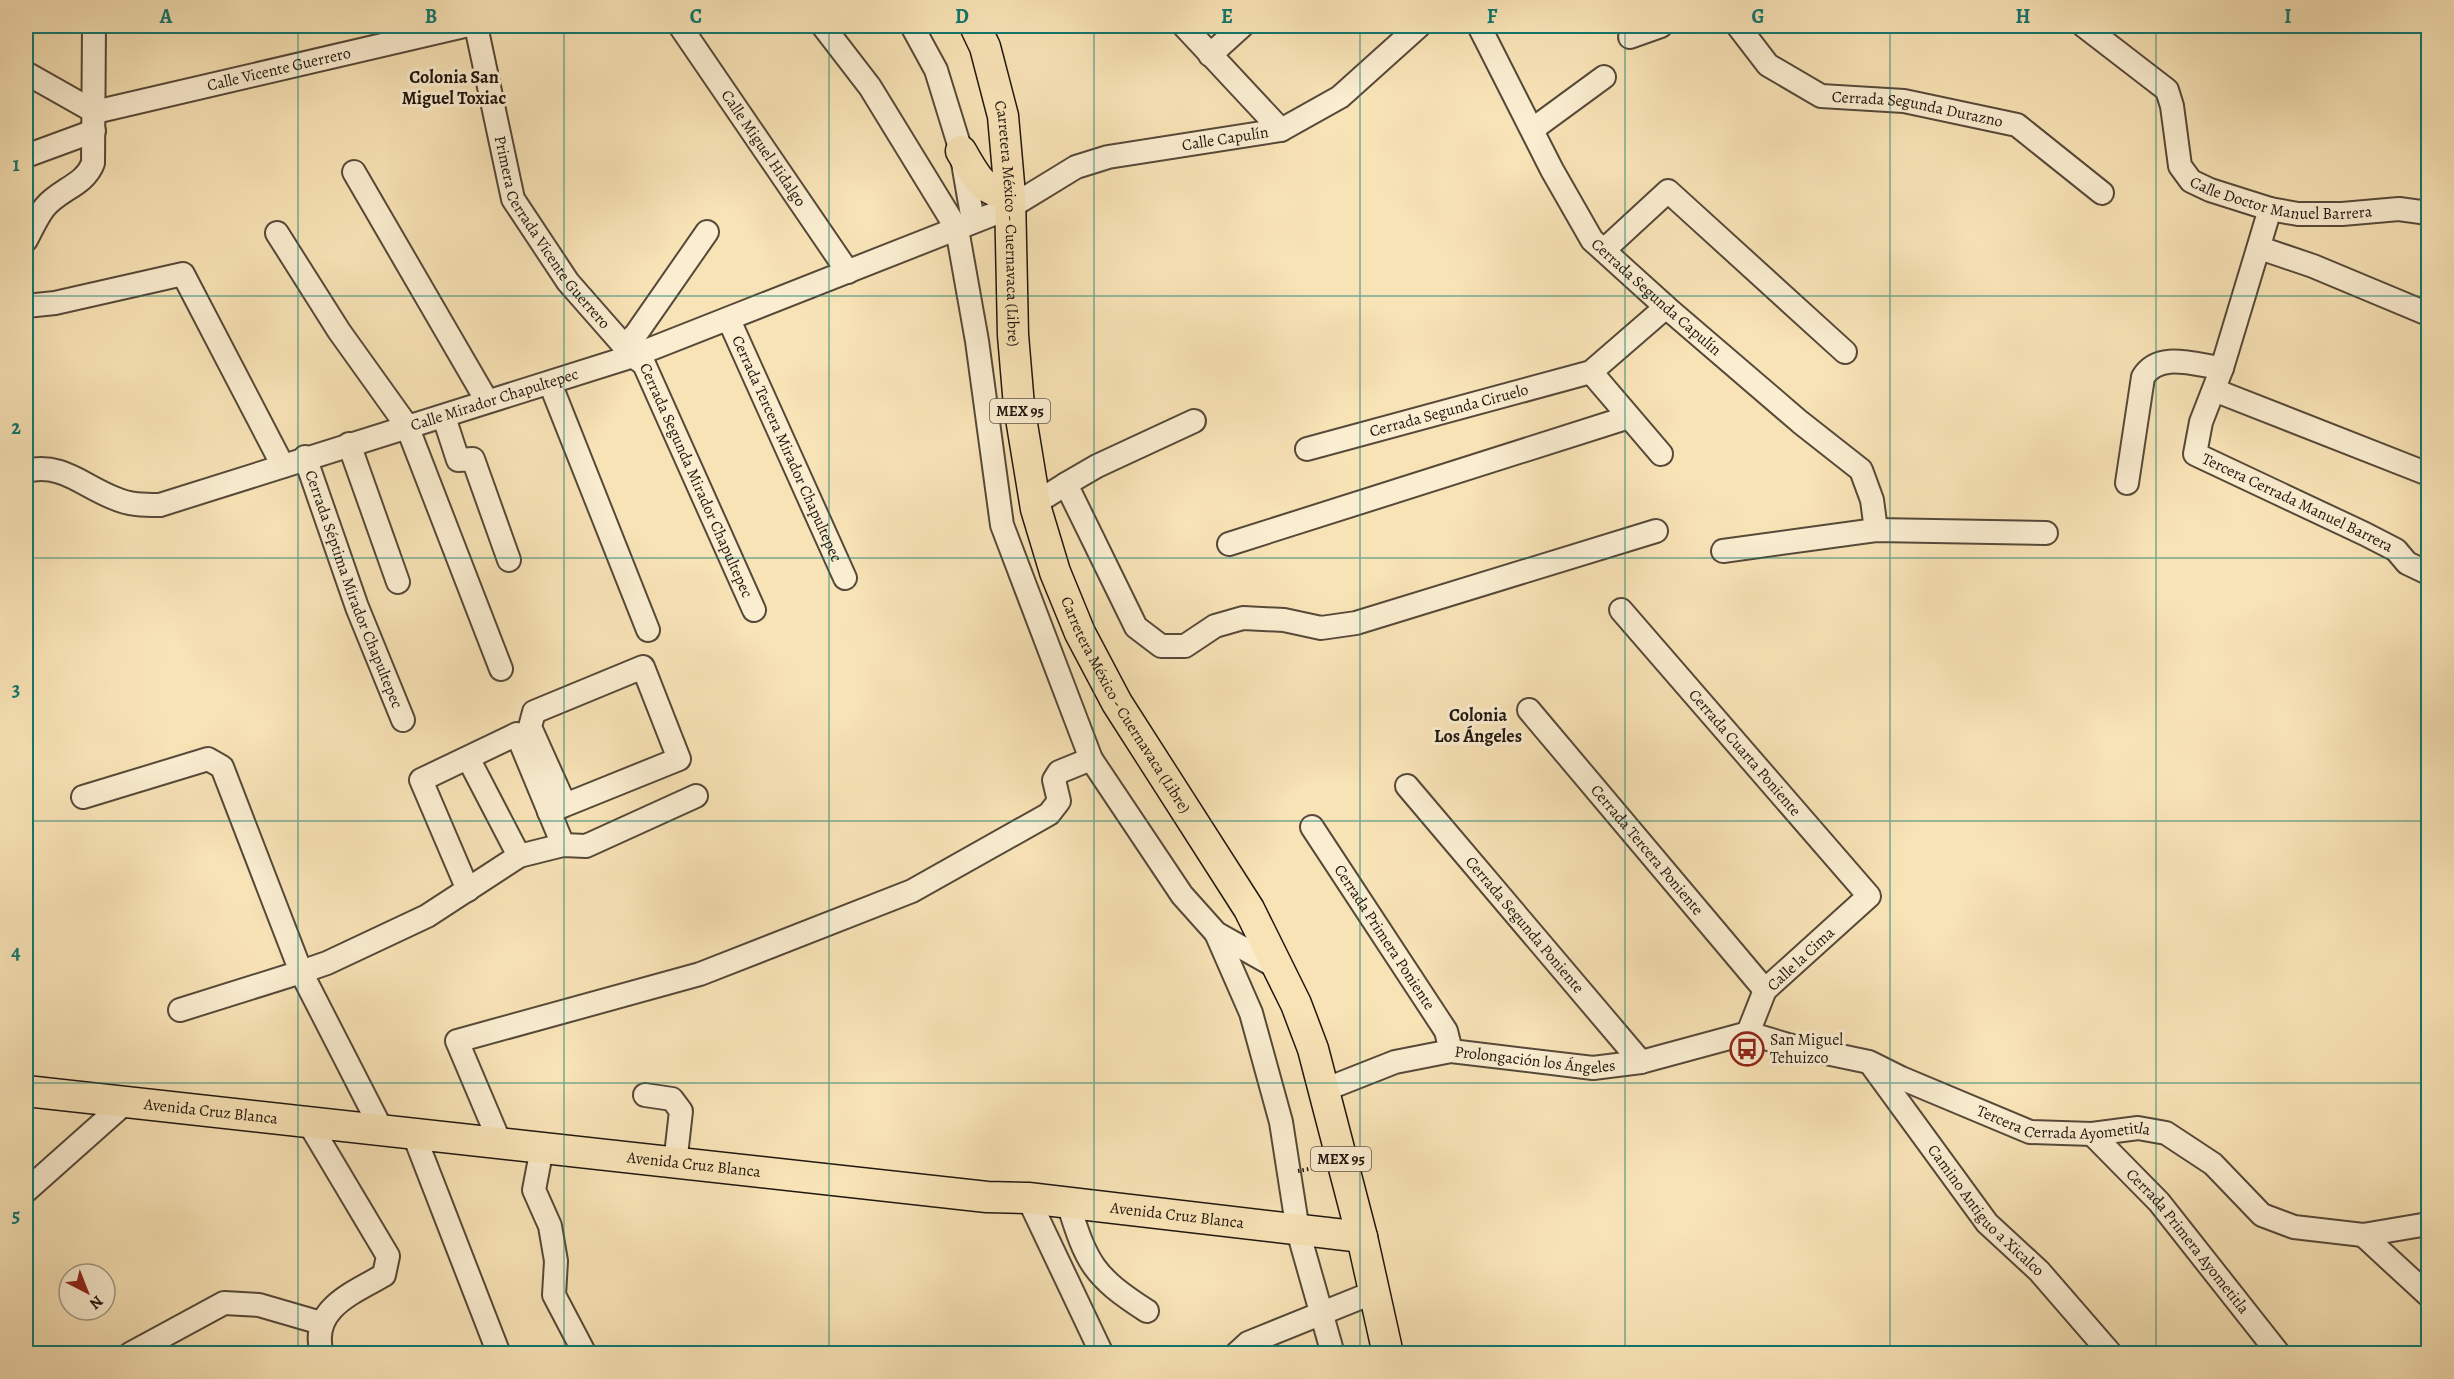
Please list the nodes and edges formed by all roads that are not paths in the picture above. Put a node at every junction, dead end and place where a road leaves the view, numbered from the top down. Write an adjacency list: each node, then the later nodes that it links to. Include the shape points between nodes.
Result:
1 (94, 26): 19 (street)
2 (464, 26): 19 (street, Calle Vicente Guerrero)
3 (476, 26): 40 (street, Primera Cerrada Vicente Guerrero, via 513,199 568,282)
4 (680, 26): 35 (street, Calle Miguel Hidalgo)
5 (823, 26): 29 (street, via 870,87)
6 (912, 26): 22 (street, via 936,70)
7 (975, 26): 26 (main road, Carretera México - Cuernavaca (Libre) / MEX 95, via 985,47 1003,116)
8 (1184, 26): 16 (street)
9 (1242, 26): 16 (street)
10 (1419, 26): 21 (street, Calle Capulín, via 1340,97)
11 (1479, 26): 20 (street, Cerrada Segunda Capulín)
12 (1661, 26): 15 (street)
13 (1738, 26): 25 (street, Cerrada Segunda Durazno, via 1768,65 1821,96 1904,101 2017,125)
14 (2084, 26): 27 (street, Calle Doctor Manuel Barrera, via 2167,90 2180,166 2191,181)
15 (1630, 38)
16 (1210, 55): 21 (street)
17 (26, 72): 19 (street)
18 (1604, 77): 20 (street)
19 (94, 122): 23 (street, Calle Vicente Guerrero); 32 (street, via 90,173 45,207)
20 (1533, 129): 34 (street, Cerrada Segunda Capulín, via 1592,240)
21 (1281, 130): 26 (street, Calle Capulín, via 1108,157 1076,167)
22 (961, 151): 26 (main road, via 991,192); 29 (street)
23 (26, 156)
24 (354, 172): 46 (street)
25 (2102, 193)
26 (1010, 202): 29 (street, Calle Capulín); 60 (main road, Carretera México - Cuernavaca (Libre) / MEX 95, via 1012,335)
27 (2270, 209): 28 (street, Calle Doctor Manuel Barrera, via 2298,214 2399,209); 33 (street)
28 (2428, 213)
29 (964, 225): 35 (street, Calle Mirador Chapultepec); 77 (street, via 1002,525)
30 (707, 232): 40 (street, via 636,334)
31 (277, 233): 50 (street, via 339,331)
32 (26, 240)
33 (2260, 248): 38 (street); 42 (street)
34 (1604, 250): 37 (street, Cerrada Segunda Capulín); 41 (street, via 1668,191)
35 (848, 272): 39 (street, Calle Mirador Chapultepec)
36 (26, 306): 55 (street, via 183,274)
37 (1666, 307): 43 (street); 61 (street, Cerrada Segunda Capulín, via 1861,470 1872,500)
38 (2428, 314)
39 (729, 320): 40 (street, Calle Mirador Chapultepec); 68 (street, Cerrada Tercera Mirador Chapultepec)
40 (629, 351): 44 (street, Calle Mirador Chapultepec); 70 (street, Cerrada Segunda Mirador Chapultepec, via 644,364)
41 (1845, 352)
42 (2222, 368): 45 (street); 58 (street, via 2162,361 2150,367 2143,377)
43 (1591, 372): 48 (street); 52 (street, Cerrada Segunda Ciruelo)
44 (550, 383): 46 (street, Calle Mirador Chapultepec); 72 (street)
45 (2214, 390): 57 (street); 67 (street, Tercera Cerrada Manuel Barrera, via 2201,422 2195,454 2365,534)
46 (487, 401): 47 (street, Calle Mirador Chapultepec)
47 (444, 417): 50 (street, Calle Mirador Chapultepec); 66 (street, via 458,460 473,459)
48 (1629, 417): 53 (street); 64 (street)
49 (1194, 421): 59 (street)
50 (407, 426): 51 (street, Calle Mirador Chapultepec); 73 (street)
51 (349, 444): 54 (street, Calle Mirador Chapultepec); 69 (street)
52 (1307, 449)
53 (1661, 454)
54 (305, 458): 55 (street, Calle Mirador Chapultepec); 75 (street, Cerrada Séptima Mirador Chapultepec, via 357,607)
55 (283, 466): 56 (street, Calle Mirador Chapultepec, via 160,505 137,505 113,498 68,473 39,468)
56 (26, 471)
57 (2428, 474)
58 (2127, 483)
59 (1066, 484): 60 (street, via 1042,499); 62 (street, via 1136,627 1161,646 1185,646 1215,626 1243,618 1284,620 1321,628 1356,623)
60 (1036, 509): 88 (main road, Carretera México - Cuernavaca (Libre) / MEX 95, via 1055,572 1080,633 1159,772 1249,909)
61 (1876, 530): 63 (street); 65 (street)
62 (1656, 531)
63 (2046, 533)
64 (1229, 544)
65 (1723, 551)
66 (509, 560)
67 (2428, 573)
68 (845, 578)
69 (398, 582)
70 (754, 610)
71 (1621, 610): 86 (street, Cerrada Cuarta Poniente)
72 (648, 630)
73 (501, 669)
74 (1529, 710): 90 (street, Cerrada Tercera Poniente)
75 (403, 720)
76 (468, 758): 81 (street, via 517,734); 84 (street); 85 (street, via 421,780)
77 (1091, 759): 87 (street, via 1182,895); 104 (street, via 1059,772 1054,780 1059,801 1049,814 912,891 700,974 457,1041)
78 (1407, 786): 94 (street, Cerrada Segunda Poniente)
79 (696, 796): 83 (street, via 586,846)
80 (83, 797): 89 (street, via 208,759 222,768)
81 (557, 809): 81 (street, via 679,759 643,667 534,712 530,727); 83 (street)
82 (1312, 827): 93 (street, Cerrada Primera Poniente, via 1446,1031)
83 (562, 845): 84 (street)
84 (519, 856): 85 (street)
85 (468, 890): 89 (street, via 427,916)
86 (1869, 896): 90 (street, Calle la Cima)
87 (1216, 933): 88 (street); 111 (street, via 1251,1013 1281,1122)
88 (1280, 969): 96 (main road, Carretera México - Cuernavaca (Libre) / MEX 95, via 1313,1048)
89 (301, 972): 91 (street); 101 (street)
90 (1765, 990): 92 (street, Calle la Cima)
91 (180, 1010)
92 (1748, 1033): 94 (street, Prolongación los Ángeles); 95 (street, Tercera Cerrada Ayometitla)
93 (1451, 1051): 94 (street, Prolongación los Ángeles, via 1593,1068); 96 (street, Prolongación los Ángeles, via 1395,1062)
94 (1641, 1062)
95 (1869, 1062): 102 (street, Tercera Cerrada Ayometitla, via 2030,1132); 127 (street, Camino Antiguo a Xicalco, via 1987,1223 2039,1271)
96 (1324, 1090): 113 (main road, Carretera México - Cuernavaca (Libre) / MEX 95)
97 (26, 1091): 99 (main road, Avenida Cruz Blanca)
98 (645, 1095): 106 (street, via 672,1099 681,1111)
99 (126, 1102): 100 (main road, Avenida Cruz Blanca); 107 (street)
100 (310, 1125): 101 (main road, Avenida Cruz Blanca); 118 (street, via 388,1256 384,1275 333,1305)
101 (382, 1132): 103 (main road, Avenida Cruz Blanca)
102 (2092, 1134): 112 (street, Tercera Cerrada Ayometitla, via 2138,1128 2166,1133 2213,1164 2262,1215 2294,1227); 128 (street, Cerrada Primera Ayometitla, via 2159,1202)
103 (414, 1135): 104 (main road, Avenida Cruz Blanca); 121 (street)
104 (501, 1145): 105 (main road, Avenida Cruz Blanca)
105 (542, 1148): 106 (main road, Avenida Cruz Blanca); 122 (street, via 534,1190 550,1226 556,1261 554,1295)
106 (675, 1164): 108 (main road, Avenida Cruz Blanca)
107 (26, 1191)
108 (1028, 1198): 109 (main road, Avenida Cruz Blanca); 123 (street)
109 (1068, 1203): 111 (main road, Avenida Cruz Blanca); 116 (street, via 1083,1251 1098,1274)
110 (2428, 1224): 112 (street, Tercera Cerrada Ayometitla)
111 (1298, 1231): 113 (main road, Avenida Cruz Blanca); 117 (street)
112 (2363, 1235): 115 (street)
113 (1362, 1237): 114 (main road, Carretera México - Cuernavaca (Libre) / MEX 95)
114 (1372, 1293): 117 (street); 126 (main road, Carretera México - Cuernavaca (Libre) / MEX 95)
115 (2428, 1295)
116 (1147, 1311)
117 (1322, 1312): 124 (street, via 1248,1343); 125 (street)
118 (321, 1323): 119 (street, via 258,1305 224,1303); 120 (street)
119 (130, 1353)
120 (322, 1353)
121 (499, 1353)
122 (585, 1353)
123 (1102, 1353)
124 (1236, 1353)
125 (1333, 1353)
126 (1388, 1353)
127 (2111, 1353)
128 (2279, 1353)

